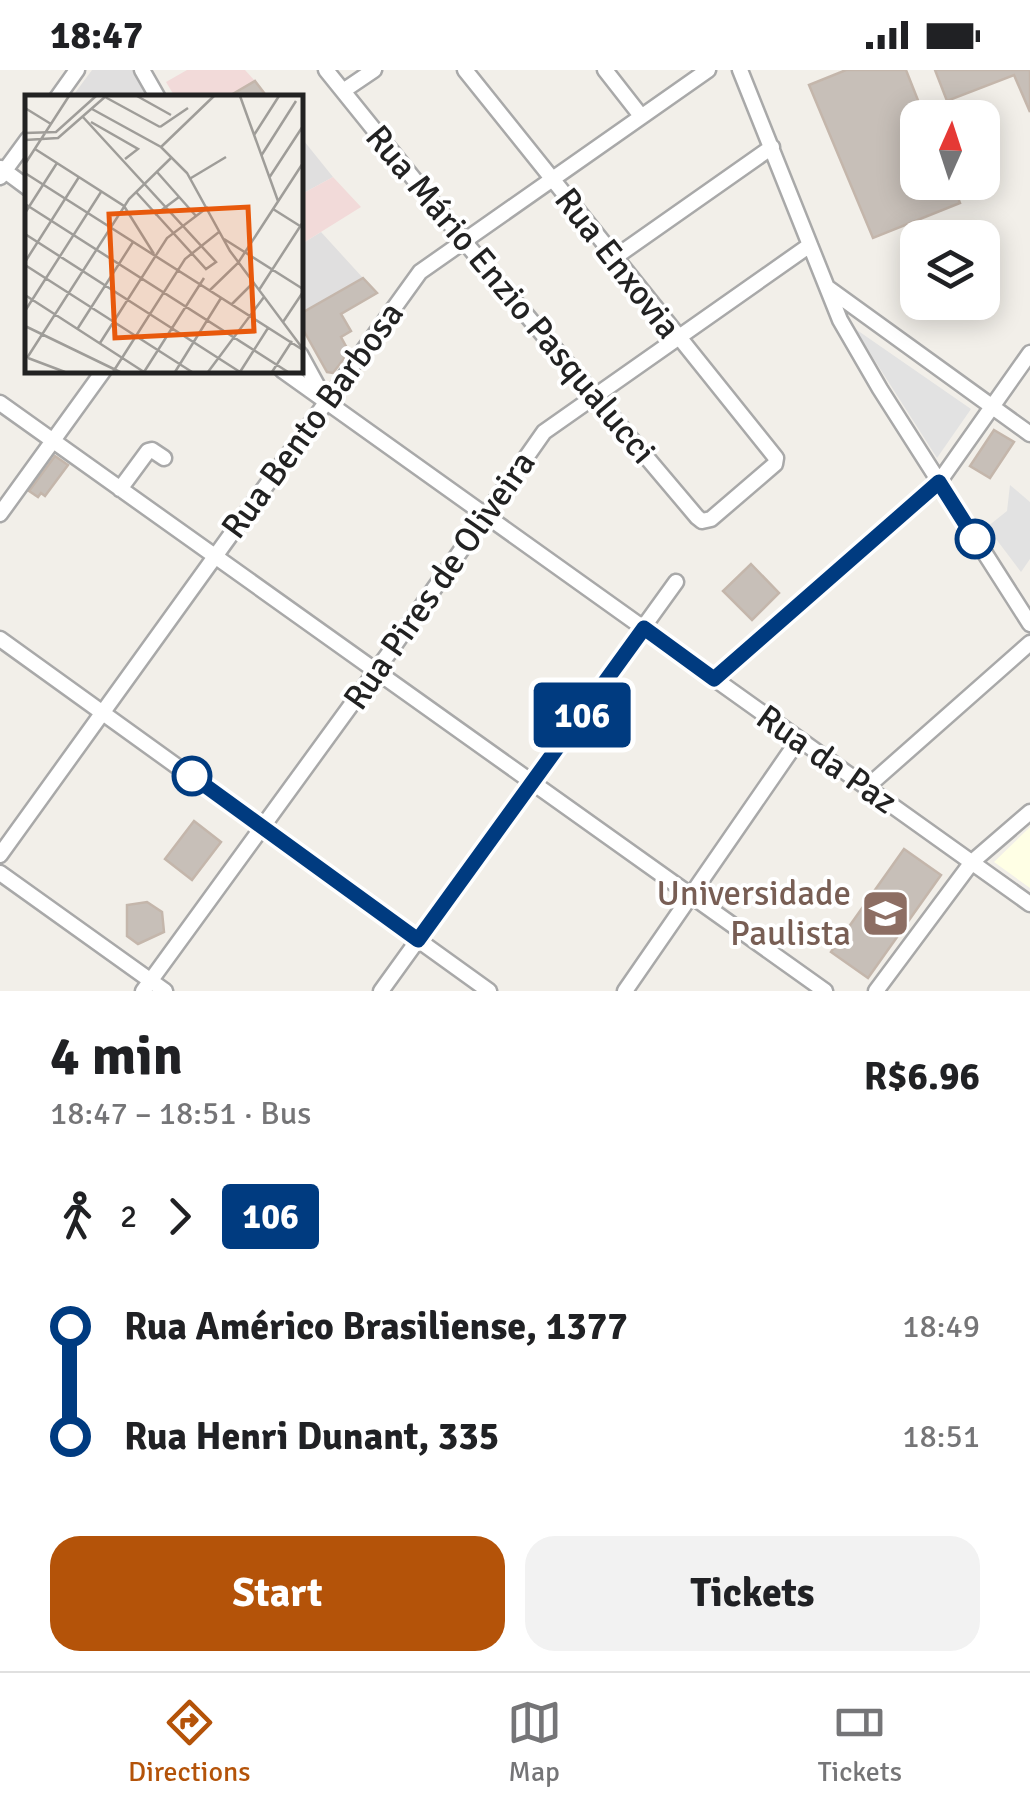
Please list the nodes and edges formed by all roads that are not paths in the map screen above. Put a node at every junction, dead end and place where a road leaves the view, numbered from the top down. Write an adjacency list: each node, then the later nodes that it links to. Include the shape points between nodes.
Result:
1 (77, 70): 10 (street)
2 (142, 70): 11 (street)
3 (326, 70): 9 (street, Rua Mário Enzio Pasqualucci)
4 (374, 70): 9 (street)
5 (465, 70): 16 (street, Rua Enxovia)
6 (605, 70): 12 (street)
7 (708, 70): 12 (street, Rua Bento Barbosa)
8 (740, 70): 14 (street)
9 (343, 91): 18 (street, Rua Mário Enzio Pasqualucci)
10 (60, 95)
11 (156, 95)
12 (641, 116): 16 (street, Rua Bento Barbosa)
13 (25, 143): 15 (street)
14 (772, 147): 19 (street); 20 (street)
15 (2, 172): 17 (street)
16 (551, 178): 18 (street, Rua Bento Barbosa); 20 (street, Rua Enxovia)
17 (25, 186)
18 (463, 240): 27 (street, Rua Mário Enzio Pasqualucci); 28 (street, Rua Bento Barbosa, via 420,272)
19 (810, 245): 21 (street); 22 (street, Rua Pires de Oliveira)
20 (614, 258): 22 (street, Rua Enxovia)
21 (827, 288): 30 (street); 34 (street)
22 (676, 337): 27 (street, Rua Pires de Oliveira); 38 (street, Rua Enxovia, via 774,454 775,464 712,519)
23 (1030, 353): 30 (street)
24 (302, 358): 28 (street)
25 (103, 372): 32 (street)
26 (285, 372): 28 (street, Rua da Paz)
27 (594, 394): 37 (street, Rua Pires de Oliveira, via 544,432); 38 (street, Rua Mário Enzio Pasqualucci)
28 (325, 401): 37 (street, Rua da Paz); 39 (street, Rua Bento Barbosa)
29 (0, 404): 32 (street)
30 (992, 406): 31 (street); 34 (street)
31 (1030, 434)
32 (53, 441): 35 (street); 36 (street)
33 (164, 458): 35 (street, via 148,451)
34 (939, 482): 41 (street); 46 (street)
35 (120, 489): 39 (street)
36 (0, 514)
37 (486, 516): 42 (street, Rua da Paz); 45 (street, Rua Pires de Oliveira)
38 (697, 517)
39 (214, 556): 45 (street); 47 (street, Rua Bento Barbosa)
40 (676, 582): 42 (street)
41 (1030, 624)
42 (644, 628): 46 (street, Rua da Paz); 49 (street)
43 (0, 639): 47 (street)
44 (1030, 643): 50 (street)
45 (376, 672): 49 (street); 52 (street, Rua Pires de Oliveira)
46 (714, 679): 48 (street, Rua da Paz)
47 (103, 712): 52 (street); 53 (street, Rua Bento Barbosa)
48 (798, 738): 50 (street, Rua da Paz); 56 (street)
49 (532, 784): 56 (street); 58 (street)
50 (867, 787): 54 (street, Rua da Paz)
51 (1030, 812): 54 (street)
52 (264, 828): 58 (street); 59 (street, Rua Pires de Oliveira)
53 (0, 854)
54 (972, 862): 57 (street, Rua da Paz); 65 (street)
55 (0, 873): 59 (street)
56 (692, 897): 63 (street); 64 (street)
57 (1030, 904)
58 (418, 940): 61 (street); 62 (street)
59 (146, 986): 60 (street)
60 (165, 991)
61 (381, 991)
62 (489, 991)
63 (626, 991)
64 (825, 991)
65 (876, 991)

